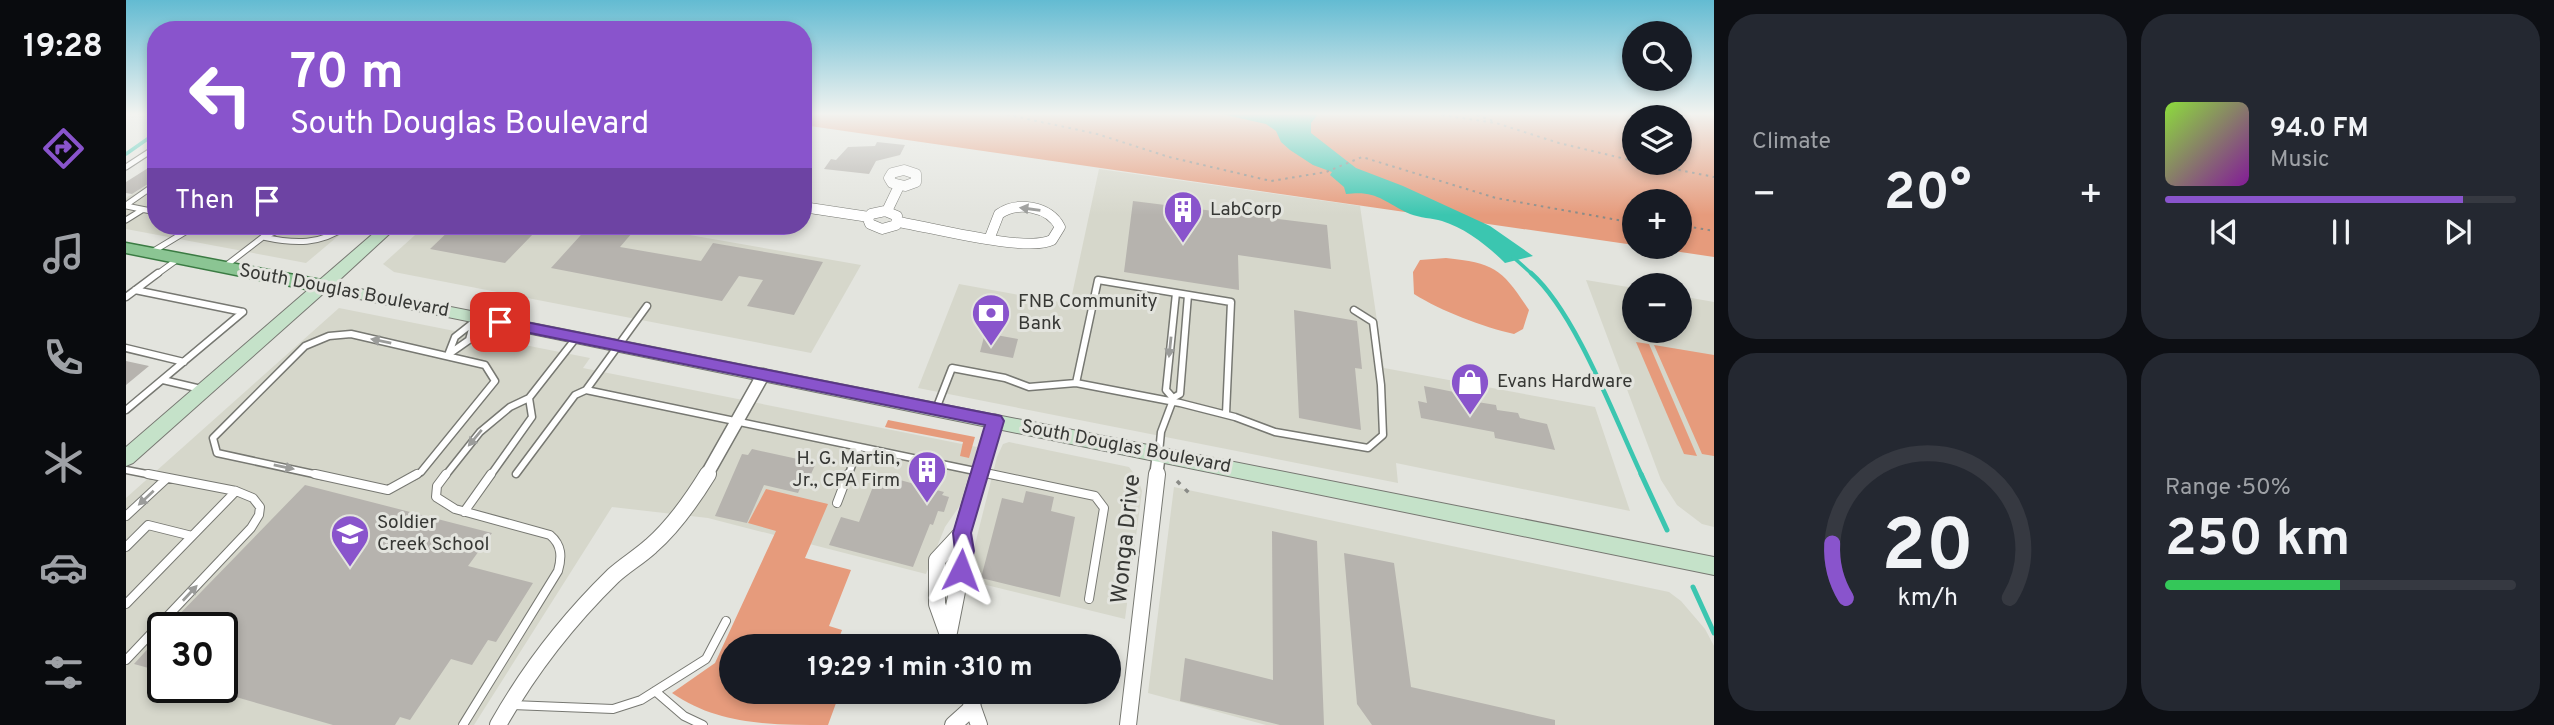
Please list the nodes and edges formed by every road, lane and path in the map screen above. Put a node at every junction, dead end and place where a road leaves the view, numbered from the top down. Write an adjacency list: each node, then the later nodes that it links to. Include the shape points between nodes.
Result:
1 (1137, 147): 17 (path, via 1271,181 1326,172 1362,157 1496,198)
2 (1575, 147): 4 (path)
3 (147, 153): 5 (lane)
4 (1622, 158)
5 (126, 167)
6 (1692, 173): 7 (path)
7 (1714, 177)
8 (899, 186): 14 (street)
9 (147, 190): 10 (lane)
10 (126, 205): 12 (lane)
11 (812, 208): 15 (street)
12 (142, 210): 13 (lane); 16 (lane)
13 (147, 211)
14 (887, 211): 15 (street); 18 (street, via 897,215)
15 (869, 217): 18 (street, via 870,224 881,229)
16 (126, 220)
17 (1622, 221)
18 (898, 222): 26 (street)
19 (1692, 227): 20 (path)
20 (1714, 231)
21 (180, 235): 28 (lane)
22 (268, 235): 25 (lane)
23 (334, 235): 25 (lane, via 301,245)
24 (380, 235): 31 (main road)
25 (264, 237): 30 (lane)
26 (990, 237): 26 (street, one-way to 26, via 1045,243 1057,236 1060,227 1049,213 1009,208 998,215)
27 (126, 248): 28 (main road, South Douglas Boulevard)
28 (150, 253): 29 (main road, South Douglas Boulevard)
29 (179, 258): 30 (main road, South Douglas Boulevard); 32 (lane)
30 (224, 267): 31 (main road, South Douglas Boulevard)
31 (321, 286): 38 (main road, South Douglas Boulevard); 47 (main road)
32 (135, 290): 35 (lane); 43 (lane, via 243,312)
33 (1176, 293): 34 (lane); 46 (lane, via 1098,280); 50 (lane, Wonga Drive, one-way to 50, via 1166,390)
34 (1188, 295): 50 (lane, Wonga Drive, via 1180,394); 53 (lane, via 1231,302)
35 (126, 297)
36 (647, 306): 40 (lane)
37 (1354, 310): 53 (lane, via 1373,322 1381,385 1383,435 1368,448 1275,432)
38 (476, 322): 39 (main road, South Douglas Boulevard); 42 (lane, via 470,340)
39 (576, 338): 40 (main road, South Douglas Boulevard); 49 (lane)
40 (618, 346): 44 (main road, South Douglas Boulevard); 48 (lane)
41 (126, 348): 43 (lane)
42 (448, 355): 42 (lane, one-way to 42, via 351,334 329,336 305,346 213,438 217,453 388,490 421,472 495,381 485,365)
43 (184, 362): 45 (lane)
44 (763, 375): 51 (main road, South Douglas Boulevard); 55 (street)
45 (163, 380): 47 (lane); 52 (lane)
46 (1076, 383): 50 (lane); 51 (lane, via 1029,387 952,368)
47 (203, 389): 58 (main road)
48 (586, 390): 55 (lane); 61 (lane, via 575,396)
49 (529, 398): 67 (lane, via 532,417); 67 (lane, one-way to 67, via 480,432 439,483 439,500)
50 (1172, 399): 53 (lane); 57 (lane, Wonga Drive)
51 (936, 409): 54 (main road, South Douglas Boulevard)
52 (126, 410)
53 (1226, 414)
54 (995, 421): 57 (main road, South Douglas Boulevard); 60 (street)
55 (738, 422): 56 (lane); 80 (street, via 688,502 656,542 618,571 574,617)
56 (859, 446): 60 (lane); 66 (lane)
57 (1159, 454): 72 (main road, South Douglas Boulevard); 88 (street, Wonga Drive)
58 (126, 458)
59 (126, 470): 62 (lane)
60 (981, 471): 69 (street); 73 (lane, via 1095,496 1104,508)
61 (516, 474)
62 (166, 479): 64 (lane); 68 (lane, one-way to 68)
63 (1177, 481): 65 (path)
64 (236, 491): 70 (lane); 78 (lane, one-way to 64, via 251,528 260,507 253,498)
65 (1191, 495)
66 (838, 503)
67 (464, 512): 83 (lane, via 550,535 561,554 558,571)
68 (126, 516)
69 (962, 533): 76 (street, via 937,560 937,604); 77 (street, via 965,551)
70 (192, 536): 71 (lane, via 148,525); 74 (lane)
71 (126, 547)
72 (1714, 566)
73 (1089, 599)
74 (126, 604)
75 (726, 621): 79 (lane, via 706,659)
76 (948, 634)
77 (951, 634)
78 (126, 660)
79 (655, 691): 80 (lane, via 613,709); 85 (lane, via 669,706)
80 (510, 704): 84 (street)
81 (967, 704): 86 (street)
82 (972, 704): 87 (street)
83 (463, 725)
84 (498, 725)
85 (702, 725)
86 (953, 725)
87 (979, 725)
88 (1128, 725)

